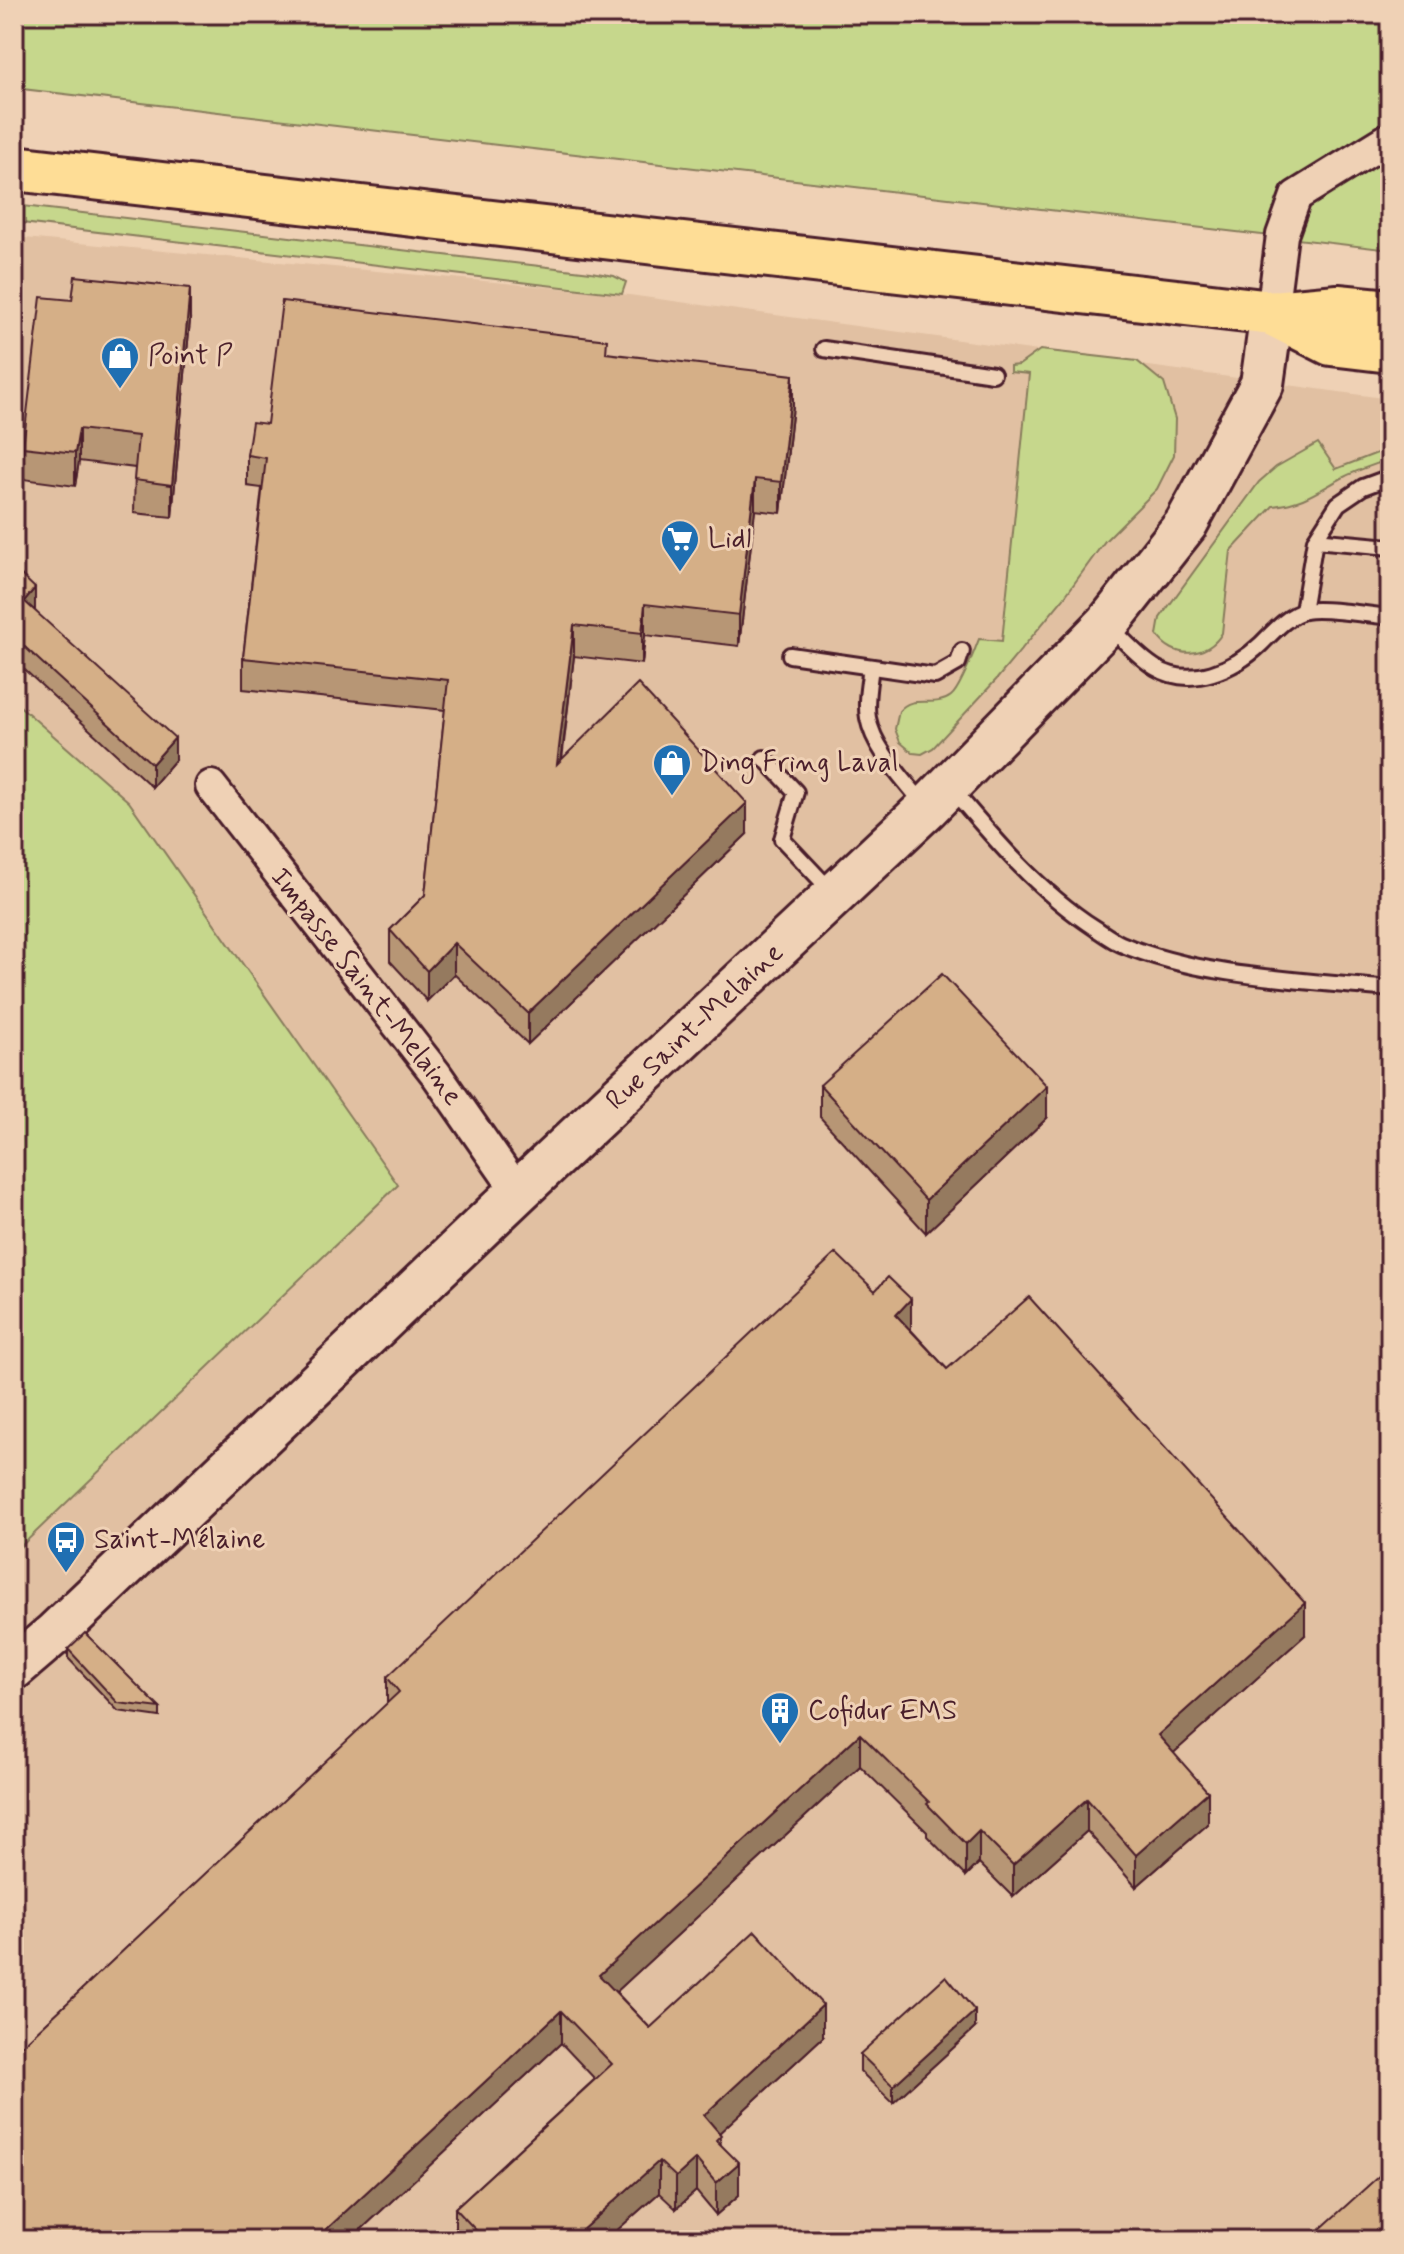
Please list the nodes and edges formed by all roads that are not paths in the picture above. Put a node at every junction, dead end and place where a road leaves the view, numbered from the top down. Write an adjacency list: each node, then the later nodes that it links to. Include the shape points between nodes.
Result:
1 (1390, 138): 4 (street, via 1296,196 1282,235)
2 (14, 168): 4 (main road)
3 (1390, 312): 4 (main road, via 1338,307)
4 (1272, 313): 6 (main road, via 1331,343); 13 (main road, Rue Saint-Melaine, via 1262,384 1186,524)
5 (824, 349): 7 (lane)
6 (1390, 350)
7 (993, 374)
8 (1390, 477): 9 (lane, via 1338,504)
9 (1315, 540): 10 (lane); 11 (lane)
10 (1390, 547)
11 (1303, 611): 12 (lane); 13 (lane, via 1245,659 1199,675 1178,676 1152,666)
12 (1390, 617)
13 (1107, 624): 19 (main road, Rue Saint-Melaine)
14 (962, 651): 16 (lane, via 958,663 935,676)
15 (790, 655): 16 (lane)
16 (871, 667): 19 (lane, via 868,720 880,746)
17 (764, 758): 20 (lane, via 796,792 782,839)
18 (211, 786): 22 (street, Impasse Saint-Melaine, via 436,1074)
19 (938, 797): 20 (main road, Rue Saint-Melaine); 21 (lane, via 1078,917 1119,944 1230,971)
20 (836, 896): 22 (main road, Rue Saint-Melaine)
21 (1390, 989)
22 (518, 1192): 23 (main road, Rue Saint-Melaine)
23 (14, 1668)

